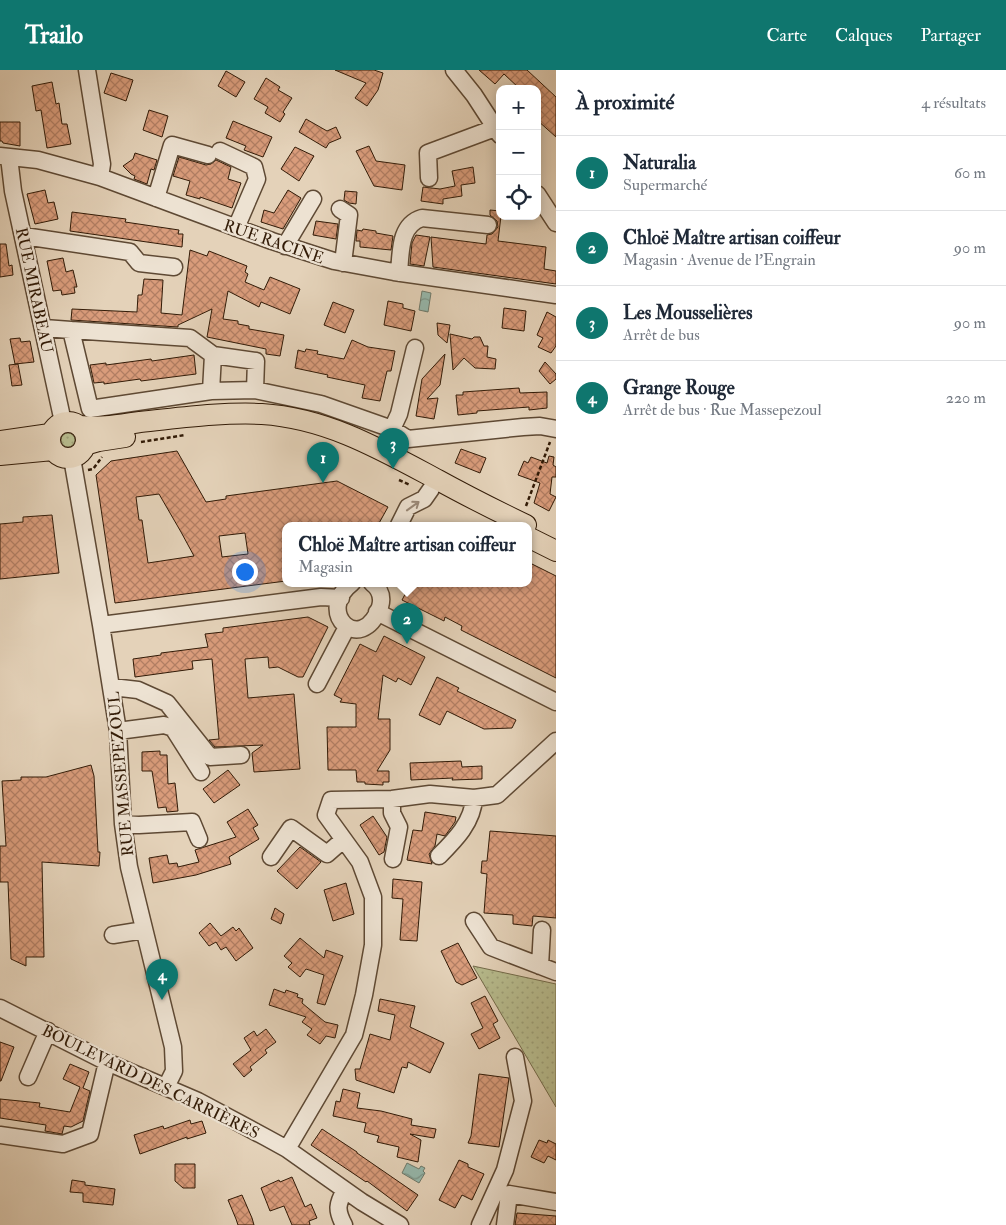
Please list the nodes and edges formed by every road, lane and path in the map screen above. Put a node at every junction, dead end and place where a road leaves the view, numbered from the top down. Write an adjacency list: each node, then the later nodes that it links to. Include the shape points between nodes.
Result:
1 (86, 70): 6 (street, via 102,164)
2 (455, 70): 3 (street)
3 (497, 130)
4 (496, 133): 7 (street, via 428,153)
5 (4, 157): 6 (street, RUE RACINE, via 38,160); 15 (street, RUE MIRABEAU)
6 (100, 177): 8 (street, RUE RACINE)
7 (429, 178)
8 (156, 198): 14 (street, RUE RACINE); 14 (street, via 172,145 214,153 254,167 257,179)
9 (313, 199): 16 (street)
10 (541, 200): 12 (street)
11 (340, 209): 17 (street, via 349,215)
12 (556, 223)
13 (488, 225): 19 (street, via 422,218 414,220 406,228)
14 (236, 228): 16 (street, RUE RACINE)
15 (24, 236): 18 (street, via 130,252 139,263); 21 (street, RUE MIRABEAU)
16 (285, 246): 17 (street, RUE RACINE)
17 (343, 263): 19 (street, RUE RACINE)
18 (174, 267)
19 (399, 272): 20 (street, RUE RACINE)
20 (556, 296)
21 (44, 328): 22 (street); 30 (street, RUE MIRABEAU)
22 (71, 330): 24 (street, via 190,338); 26 (street, via 90,409)
23 (415, 348): 28 (street)
24 (213, 355): 25 (street, via 256,361); 26 (street)
25 (254, 390): 26 (street); 28 (street, via 321,404)
26 (211, 391)
27 (556, 429): 28 (street, via 540,426 408,438); 36 (path)
28 (392, 430)
29 (186, 435): 32 (path)
30 (67, 439): 31 (main road); 33 (main road); 35 (main road, via 99,441 219,424 282,426 346,445); 36 (main road, via 90,427 239,413 287,416 336,429 461,492); 47 (street, RUE MASSEPEZOUL)
31 (0, 441)
32 (140, 442)
33 (0, 455)
34 (397, 478): 35 (path)
35 (429, 492): 37 (street, one-way to 35, via 408,507 424,499); 38 (main road)
36 (527, 519)
37 (400, 522)
38 (497, 522)
39 (532, 523): 41 (main road)
40 (532, 539): 42 (main road)
41 (556, 540)
42 (556, 551)
43 (347, 587): 45 (street)
44 (377, 587): 46 (street, via 380,594)
45 (340, 598): 47 (street); 48 (street, via 338,616)
46 (377, 612): 48 (street, via 372,622 362,628); 51 (street)
47 (101, 624): 50 (street, RUE MASSEPEZOUL)
48 (346, 627): 49 (street)
49 (317, 684)
50 (112, 687): 52 (street, RUE MASSEPEZOUL); 54 (street, via 138,690 167,703 210,757)
51 (556, 702)
52 (118, 731): 55 (street, via 164,725 173,728); 58 (street, RUE MASSEPEZOUL)
53 (556, 741): 56 (street, via 496,794)
54 (241, 755)
55 (201, 772)
56 (474, 798): 57 (street, via 430,794); 61 (street, via 474,809 458,836)
57 (392, 799): 60 (street, via 331,800 326,815); 63 (street, via 392,812 399,827)
58 (123, 824): 59 (street, via 192,822); 65 (street, RUE MASSEPEZOUL)
59 (199, 839)
60 (343, 840): 62 (street, via 327,854 291,828); 77 (street, via 360,862 373,897 373,945 364,995 354,1034)
61 (439, 856)
62 (271, 857)
63 (393, 859)
64 (474, 921): 68 (street, via 491,948)
65 (144, 930): 67 (street); 75 (street, RUE MASSEPEZOUL, via 174,1047 174,1071)
66 (542, 930): 68 (street)
67 (113, 934)
68 (540, 966): 69 (street)
69 (556, 972)
70 (0, 1008): 71 (street, BOULEVARD DES CARRIÈRES)
71 (48, 1031): 73 (street, BOULEVARD DES CARRIÈRES); 74 (street)
72 (515, 1057): 84 (street, via 523,1102 505,1170)
73 (107, 1062): 75 (street, BOULEVARD DES CARRIÈRES); 76 (street, via 90,1134 63,1144)
74 (28, 1077)
75 (166, 1087): 77 (street, BOULEVARD DES CARRIÈRES)
76 (0, 1135)
77 (287, 1149): 78 (street, BOULEVARD DES CARRIÈRES)
78 (345, 1190): 79 (street, BOULEVARD DES CARRIÈRES); 81 (street, via 338,1207)
79 (362, 1202): 82 (street, via 355,1207); 83 (street, BOULEVARD DES CARRIÈRES)
80 (556, 1202): 85 (street, via 509,1194)
81 (344, 1225)
82 (348, 1225)
83 (400, 1225)
84 (480, 1225)
85 (505, 1225)

